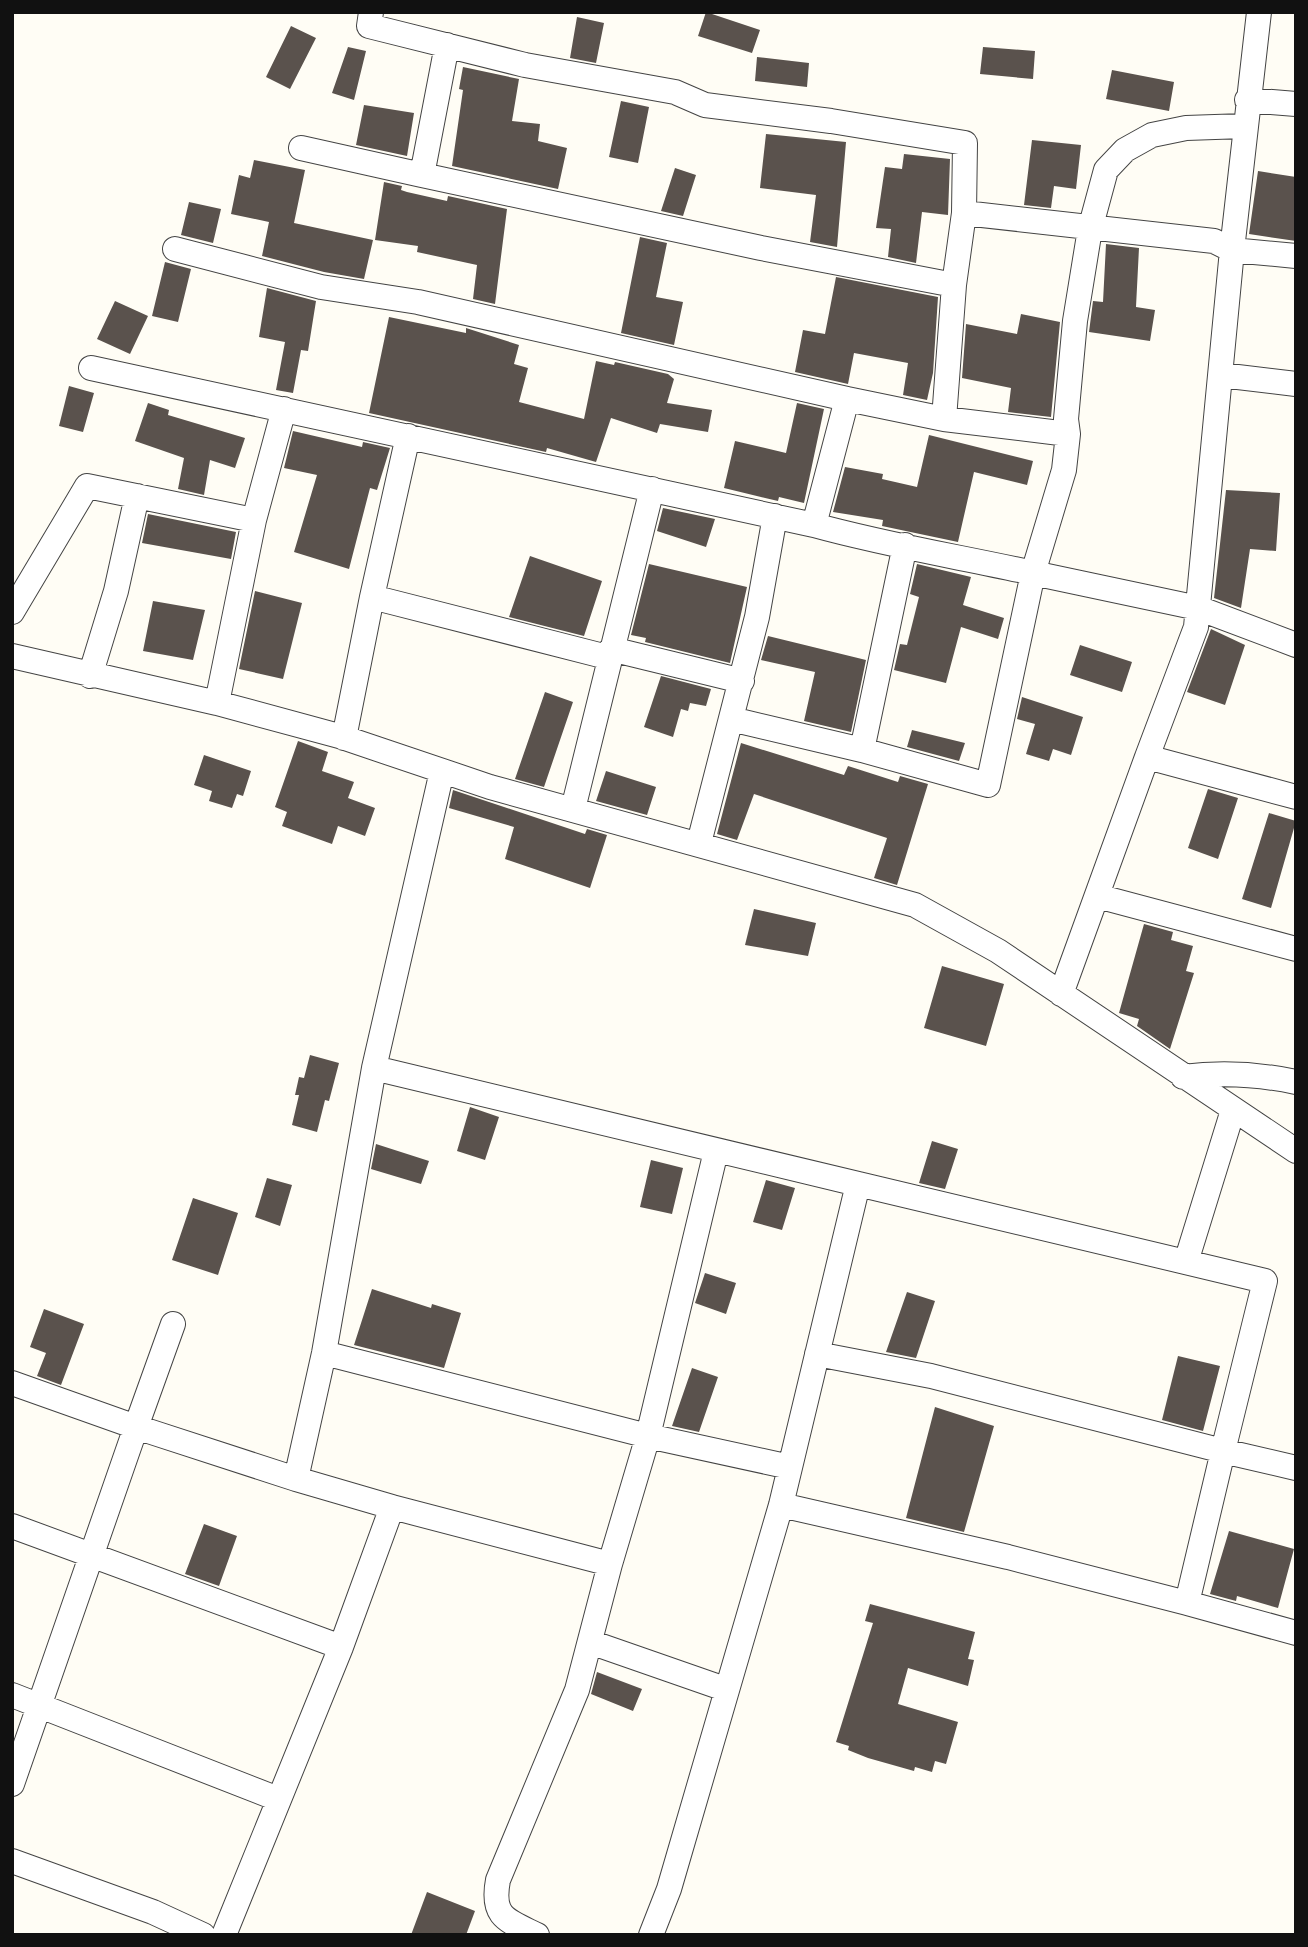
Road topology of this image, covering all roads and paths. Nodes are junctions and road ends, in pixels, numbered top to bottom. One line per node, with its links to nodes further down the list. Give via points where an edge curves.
1 (370, 12): 3 (street, via 369,26)
2 (1259, 12): 4 (street)
3 (447, 45): 8 (street); 9 (street, via 525,65 675,92 705,105 965,143)
4 (1247, 100): 5 (street); 6 (street)
5 (1296, 104)
6 (1244, 127): 10 (street, via 1175,130 1152,135 1125,150 1105,170); 12 (street)
7 (301, 148): 8 (street)
8 (422, 175): 14 (street)
9 (964, 213): 10 (street); 14 (street)
10 (1090, 229): 12 (street, via 1214,241); 21 (street, via 1075,321)
11 (175, 249): 18 (street, via 321,287 418,302)
12 (1233, 250): 13 (street); 16 (street)
13 (1296, 256)
14 (954, 285): 20 (street)
15 (91, 368): 19 (street)
16 (1221, 375): 17 (street); 31 (street)
17 (1296, 384)
18 (848, 399): 20 (street); 27 (street)
19 (284, 409): 22 (street); 26 (street)
20 (944, 419): 21 (street)
21 (1068, 434): 29 (street, via 1064,470)
22 (408, 436): 23 (street); 30 (street)
23 (652, 489): 25 (street); 34 (street)
24 (136, 496): 26 (street); 32 (street, via 87,486); 36 (street, via 116,591)
25 (775, 516): 27 (street); 37 (street)
26 (254, 520): 38 (street)
27 (814, 525): 28 (street)
28 (905, 545): 29 (street); 41 (street)
29 (1033, 573): 31 (street); 41 (street, via 988,785)
30 (372, 597): 34 (street); 40 (street)
31 (1198, 608): 33 (street); 42 (street, via 1196,627)
32 (12, 612)
33 (1296, 645)
34 (611, 654): 37 (street); 45 (street)
35 (12, 656): 36 (street)
36 (90, 676): 38 (street)
37 (741, 681): 39 (street)
38 (217, 703): 40 (street)
39 (731, 719): 41 (street); 46 (street)
40 (344, 738): 43 (street)
41 (862, 750)
42 (1147, 757): 44 (street); 47 (street)
43 (442, 771): 45 (street); 50 (street)
44 (1296, 797)
45 (573, 809): 46 (street)
46 (699, 843): 49 (street, via 915,905 998,951)
47 (1097, 896): 48 (street); 49 (street)
48 (1296, 949)
49 (1061, 994): 51 (street)
50 (374, 1068): 54 (street); 59 (street)
51 (1183, 1077): 52 (street, via 1265,1076); 53 (street)
52 (1296, 1082)
53 (1233, 1110): 55 (street); 57 (street)
54 (716, 1151): 56 (street); 63 (street)
55 (1296, 1151)
56 (858, 1184): 57 (street); 60 (street)
57 (1186, 1262): 64 (street, via 1265,1281)
58 (173, 1324): 62 (street)
59 (324, 1353): 63 (street); 67 (street)
60 (817, 1354): 64 (street, via 931,1376); 65 (street)
61 (12, 1383): 62 (street)
62 (136, 1427): 67 (street); 71 (street)
63 (648, 1436): 65 (street); 72 (street)
64 (1223, 1451): 66 (street); 73 (street)
65 (790, 1467): 68 (street)
66 (1296, 1468)
67 (296, 1479): 69 (street)
68 (781, 1505): 73 (street); 77 (street)
69 (392, 1507): 72 (street); 76 (street)
70 (12, 1527): 71 (street)
71 (92, 1555): 76 (street); 79 (street)
72 (610, 1563): 75 (street)
73 (1187, 1604): 74 (street)
74 (1296, 1633)
75 (590, 1642): 77 (street); 85 (street, via 577,1690 498,1880 497,1909 507,1920)
76 (341, 1647): 81 (street)
77 (725, 1689): 86 (street, via 669,1889)
78 (12, 1695): 79 (street)
79 (40, 1704): 80 (street); 81 (street)
80 (12, 1784)
81 (278, 1799): 84 (street)
82 (12, 1861): 83 (street)
83 (203, 1935)
84 (224, 1935)
85 (537, 1935)
86 (651, 1935)

